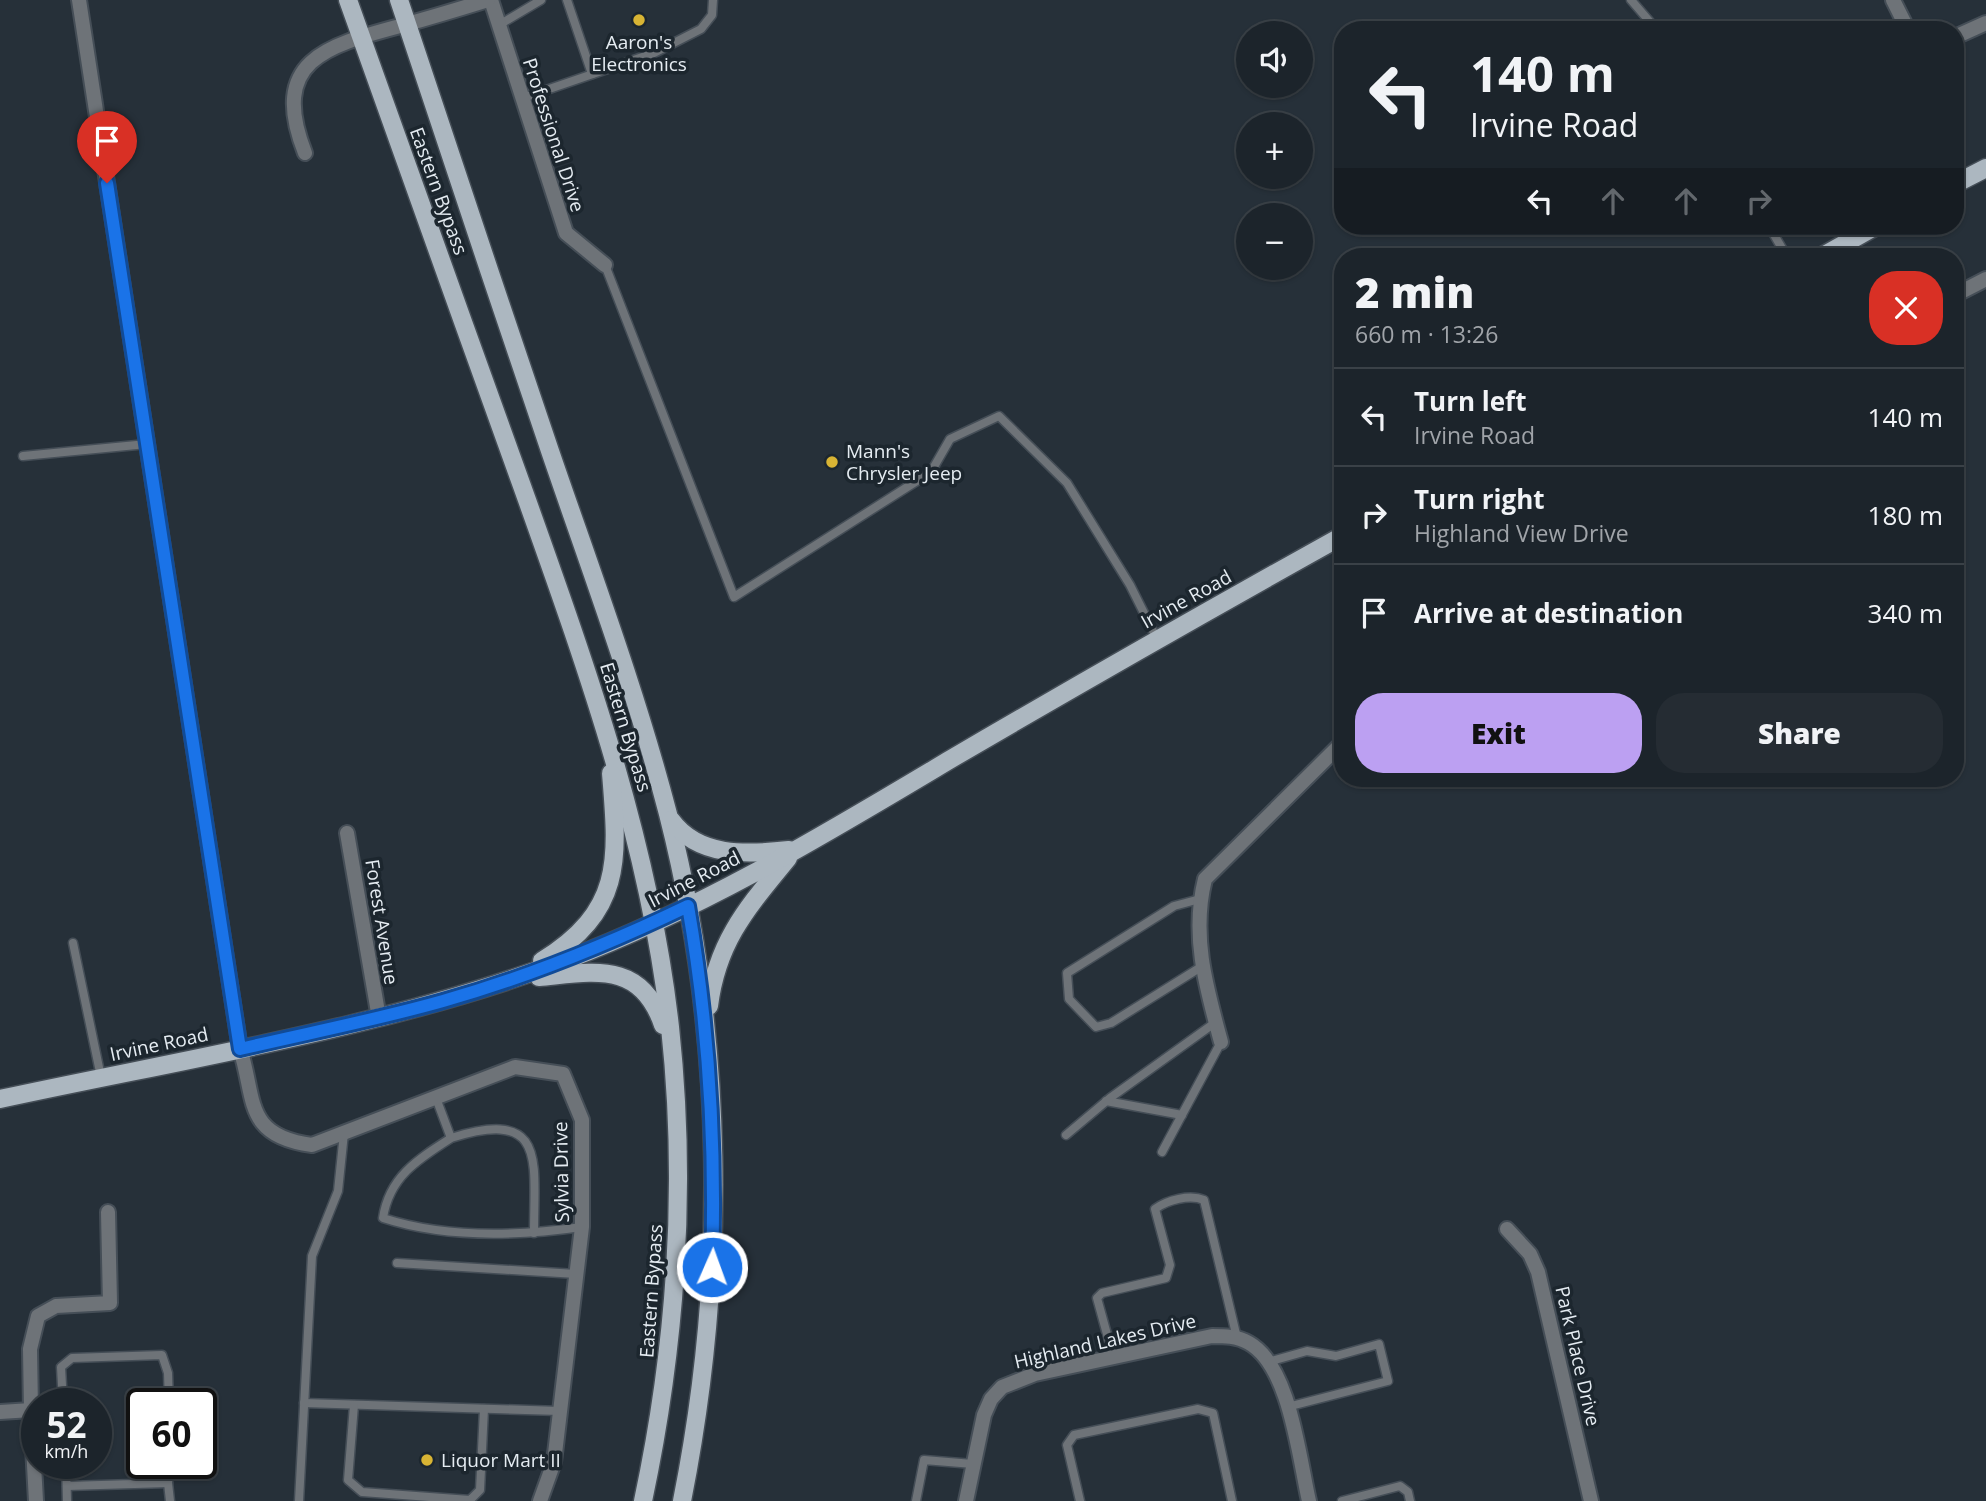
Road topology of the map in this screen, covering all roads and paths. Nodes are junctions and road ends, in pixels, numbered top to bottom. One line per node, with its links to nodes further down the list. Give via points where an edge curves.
1 (79, 0): 27 (street, Sylvia Drive)
2 (348, 0): 16 (main road, Eastern Bypass)
3 (399, 0): 13 (main road, Eastern Bypass)
4 (490, 0): 13 (street); 14 (street, Professional Drive)
5 (541, 0): 14 (lane)
6 (567, 0): 17 (lane)
7 (713, 0): 17 (lane, via 712,15 701,29 654,53)
8 (1631, 0): 10 (lane)
9 (1893, 0): 11 (street)
10 (1649, 21)
11 (1904, 21)
12 (1986, 23): 15 (street)
13 (407, 24): 16 (street); 33 (main road, Eastern Bypass, via 633,696)
14 (499, 25): 18 (street, Professional Drive)
15 (1964, 33)
16 (361, 37): 19 (street, via 328,48 301,74 294,113); 31 (main road, Eastern Bypass)
17 (592, 74): 18 (lane)
18 (523, 98): 24 (street, Professional Drive, via 566,233)
19 (305, 153)
20 (1986, 168): 21 (main road)
21 (1964, 179)
22 (1860, 235): 23 (main road)
23 (1837, 248)
24 (605, 265): 30 (lane, via 734,597 931,472 950,439 999,416 1067,483 1130,585)
25 (1986, 279): 26 (street)
26 (1964, 290)
27 (147, 444): 28 (lane); 46 (street, Sylvia Drive)
28 (23, 456)
29 (1334, 540): 30 (main road, Irvine Road)
30 (1157, 639): 35 (main road, Irvine Road)
31 (607, 731): 38 (main road, Eastern Bypass, via 634,824); 41 (main road, via 615,841 609,886 590,923 576,938)
32 (1334, 751): 36 (street, via 1205,879)
33 (668, 817): 35 (main road, via 696,844 714,850); 37 (main road, Eastern Bypass)
34 (347, 833): 42 (street, Forest Avenue)
35 (796, 849): 37 (main road, Irvine Road); 44 (main road, via 739,918 725,943 715,969)
36 (1200, 900): 40 (street); 40 (lane, via 1174,906 1067,973 1069,999 1096,1027 1111,1023)
37 (688, 906): 38 (main road, Irvine Road); 44 (main road, Eastern Bypass)
38 (654, 923): 41 (main road, Irvine Road); 47 (main road, Eastern Bypass)
39 (73, 943): 48 (lane)
40 (1201, 967): 43 (street)
41 (514, 978): 42 (main road, Irvine Road); 47 (main road, via 621,975 648,995)
42 (379, 1018): 46 (main road, Irvine Road)
43 (1216, 1022): 45 (street); 51 (lane)
44 (706, 1034): 89 (main road, Eastern Bypass, via 714,1178 711,1293)
45 (1221, 1042): 52 (lane)
46 (240, 1049): 48 (main road, Irvine Road); 53 (street, Sylvia Drive, via 253,1108 266,1127 290,1142 312,1144)
47 (672, 1051): 88 (main road, Eastern Bypass, via 677,1243 663,1393)
48 (102, 1077): 50 (main road, Irvine Road)
49 (436, 1098): 53 (street, Sylvia Drive); 55 (lane); 58 (street, Sylvia Drive, via 515,1067 563,1074 582,1120)
50 (0, 1099)
51 (1106, 1101): 52 (lane); 54 (lane)
52 (1182, 1115): 56 (lane)
53 (344, 1133): 69 (lane, via 338,1191 312,1256)
54 (1066, 1135)
55 (451, 1138): 60 (lane, via 493,1127 511,1130 525,1142 534,1158); 60 (lane, via 394,1182 383,1218 417,1228)
56 (1163, 1152)
57 (108, 1212): 66 (street, via 110,1303 57,1306 38,1316 30,1349)
58 (582, 1227): 60 (lane); 62 (street, Sylvia Drive)
59 (1507, 1229): 96 (street, Park Place Drive, via 1530,1254 1538,1272)
60 (534, 1233)
61 (397, 1263): 62 (lane)
62 (576, 1274): 74 (street, Sylvia Drive)
63 (1237, 1338): 64 (street, Highland Lakes Drive, via 1202,1337); 64 (lane, via 1204,1200 1195,1196 1155,1209 1170,1265 1166,1278 1097,1298); 65 (street, via 1248,1342)
64 (1114, 1356): 76 (street, Highland Lakes Drive, via 1035,1374 1002,1387 984,1415)
65 (1268, 1362): 71 (street); 71 (lane, via 1307,1351 1336,1356 1379,1345 1388,1381)
66 (31, 1388)
67 (62, 1388): 68 (lane, via 61,1367 72,1358 162,1355)
68 (169, 1388)
69 (304, 1403): 70 (lane); 86 (lane)
70 (354, 1405): 72 (lane); 72 (lane, via 348,1480 362,1492 470,1500 481,1490)
71 (1287, 1407): 94 (street)
72 (484, 1409): 74 (lane)
73 (21, 1411): 75 (street)
74 (560, 1411): 87 (street, Sylvia Drive, via 554,1462)
75 (0, 1412)
76 (973, 1464): 90 (lane, via 924,1461); 91 (street, Highland Lakes Drive)
77 (35, 1479): 83 (street)
78 (66, 1479): 81 (lane)
79 (168, 1479): 80 (lane)
80 (168, 1483): 81 (lane); 85 (lane)
81 (66, 1486): 84 (lane)
82 (1348, 1500): 95 (lane, via 1401,1486)
83 (36, 1501)
84 (67, 1501)
85 (170, 1501)
86 (299, 1501)
87 (540, 1501)
88 (643, 1501)
89 (682, 1501)
90 (916, 1501)
91 (966, 1501)
92 (1080, 1501): 93 (lane, via 1067,1445 1074,1435 1198,1409 1213,1413)
93 (1232, 1501)
94 (1309, 1501)
95 (1410, 1501)
96 (1591, 1501)

